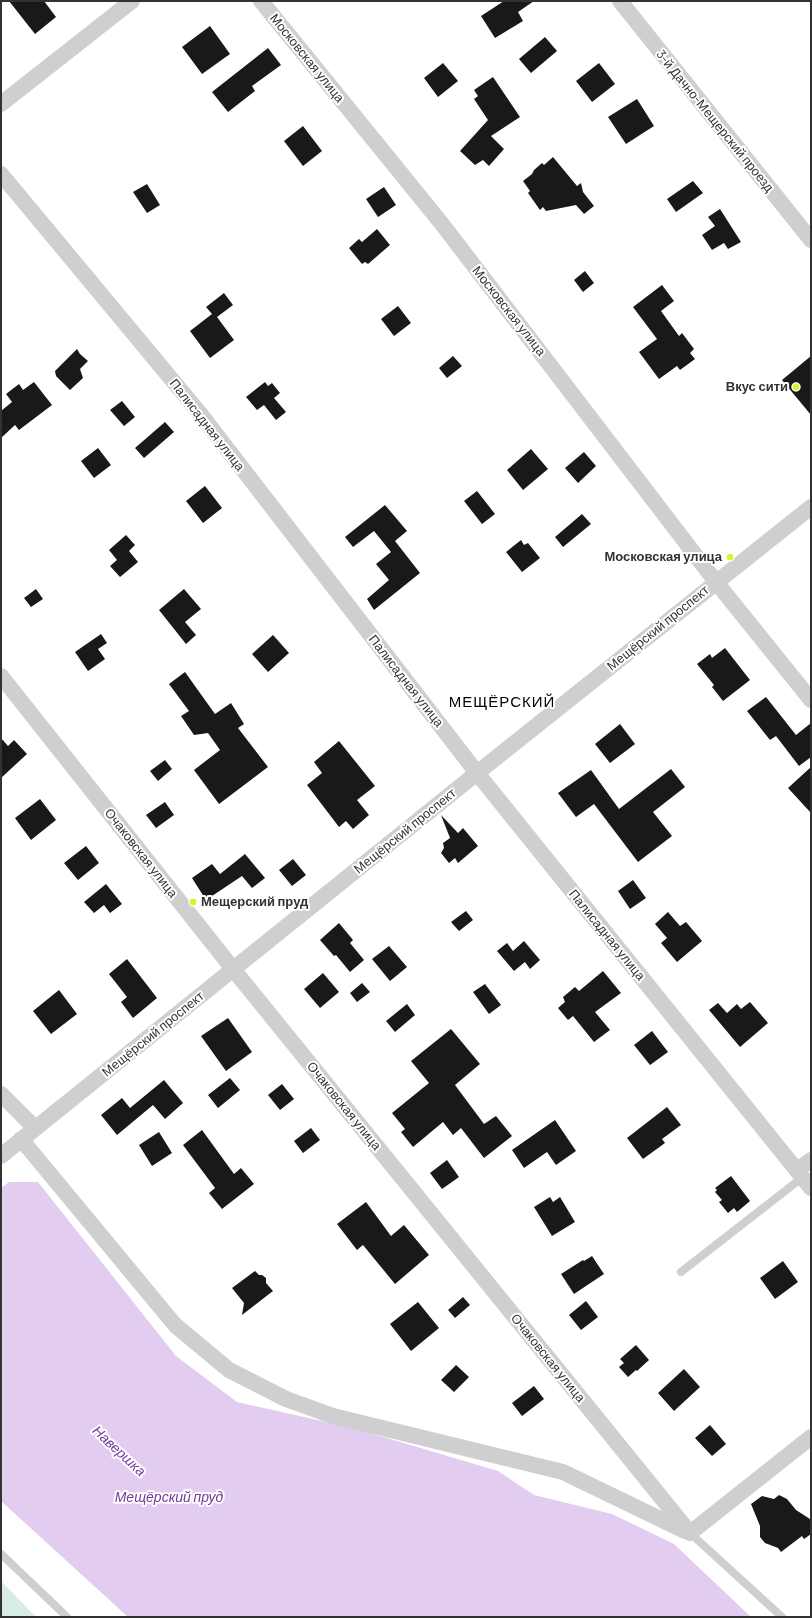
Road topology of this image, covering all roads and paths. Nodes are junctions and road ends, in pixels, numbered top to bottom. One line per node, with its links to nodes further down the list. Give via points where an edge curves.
1 (132, 1): 4 (street)
2 (261, 1): 8 (street, Московская улица, via 442,224)
3 (620, 1): 6 (street, 3-й Дачно-Мещерский проезд)
4 (1, 104)
5 (1, 174): 11 (street, Палисадная улица, via 198,412)
6 (811, 240)
7 (811, 507): 8 (street, Мещёрский проспект)
8 (716, 582): 10 (street, Московская улица); 11 (street, Мещёрский проспект)
9 (1, 676): 12 (street, Очаковская улица)
10 (811, 700)
11 (476, 774): 12 (street, Мещёрский проспект); 18 (street, Палисадная улица)
12 (234, 969): 14 (street, Мещёрский проспект); 21 (street, Очаковская улица)
13 (1, 1094): 14 (street)
14 (35, 1128): 15 (street, Мещёрский проспект)
15 (21, 1139): 16 (street, Мещёрский проспект); 21 (street, via 175,1325 229,1370 286,1399 334,1416 562,1472)
16 (1, 1156)
17 (811, 1160): 18 (street)
18 (804, 1178): 19 (lane)
19 (681, 1272)
20 (811, 1437): 21 (street)
21 (690, 1533): 24 (lane)
22 (1, 1554): 23 (lane)
23 (67, 1617)
24 (782, 1617)

